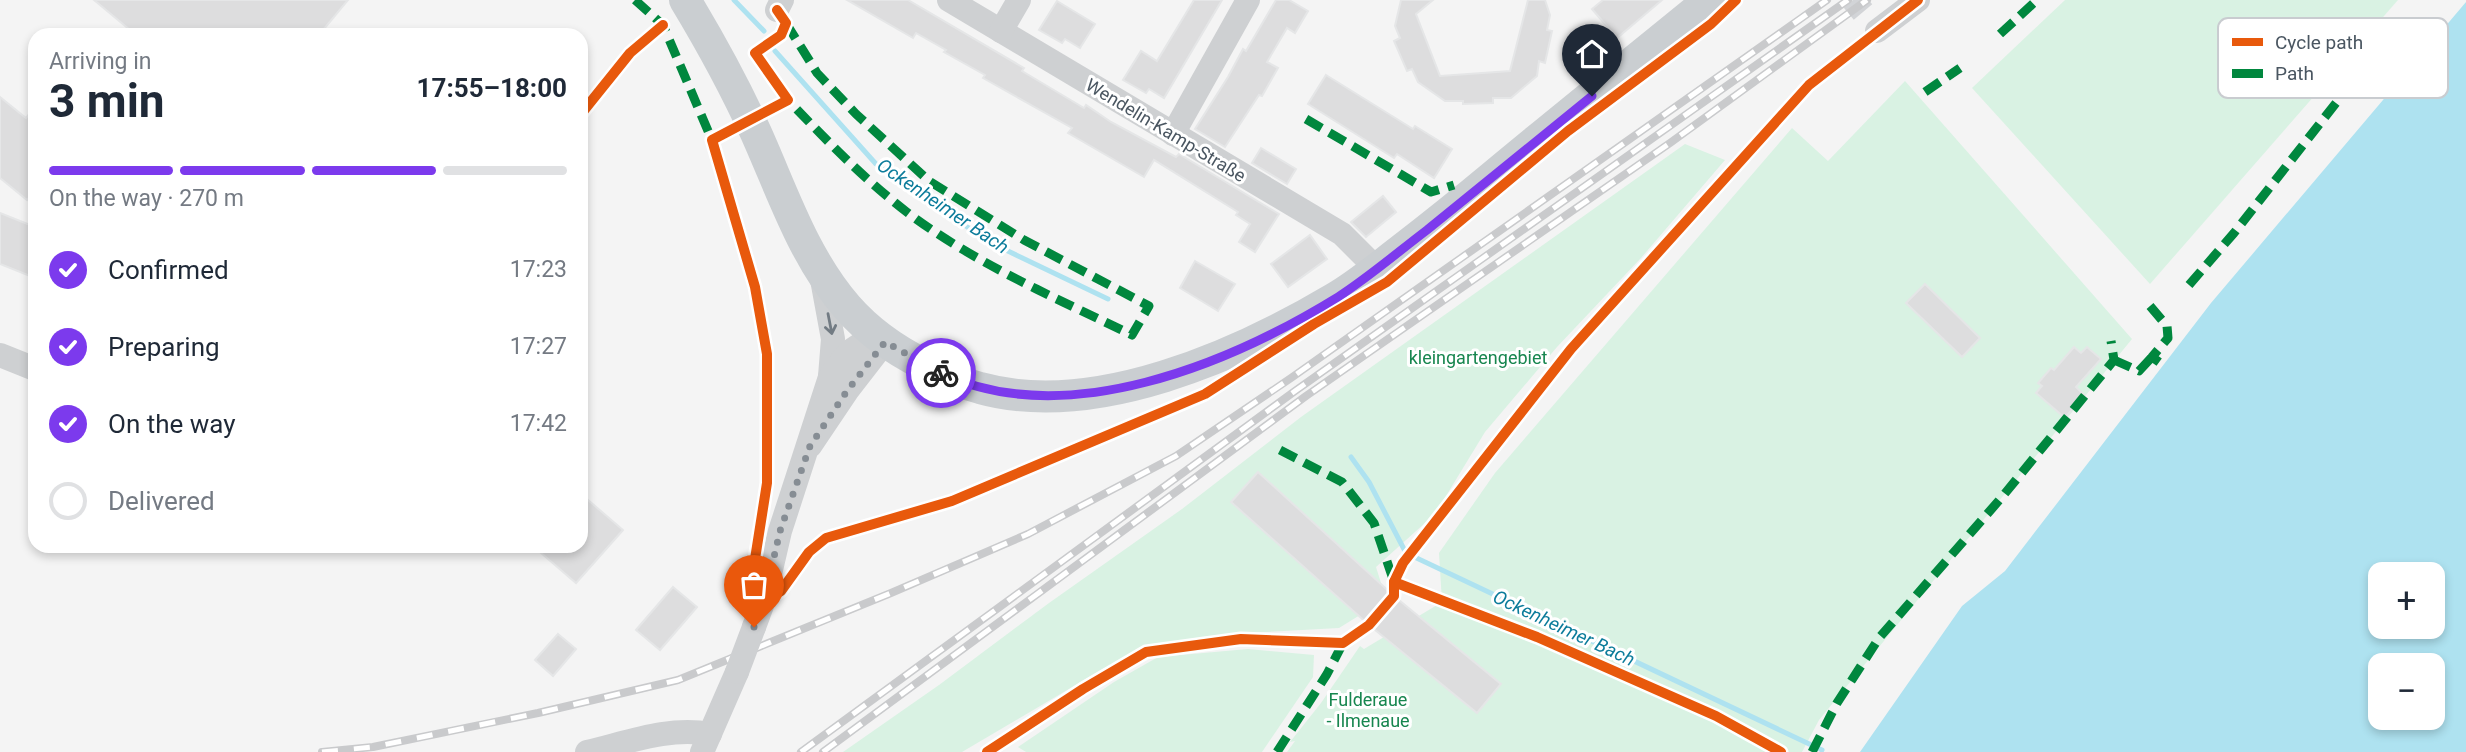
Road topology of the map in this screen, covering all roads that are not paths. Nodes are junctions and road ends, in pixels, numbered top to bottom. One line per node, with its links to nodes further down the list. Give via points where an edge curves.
1 (685, 0): 11 (main road, via 740,99 792,219)
2 (949, 0): 7 (street, Wendelin-Kamp-Straße)
3 (1019, 0): 7 (street)
4 (1248, 0): 9 (street)
5 (1709, 0): 10 (main road)
6 (1918, 0): 8 (street)
7 (1001, 31): 9 (street, Wendelin-Kamp-Straße)
8 (1877, 31)
9 (1172, 134): 10 (street, Wendelin-Kamp-Straße, via 1342,234)
10 (1377, 269): 12 (main road, via 1339,296 1241,348 1166,375 1066,396 1021,396 980,388 934,370)
11 (821, 271): 12 (main road, via 847,307); 15 (street, one-way to 15, via 833,339)
12 (885, 342): 15 (street, via 860,344 844,356); 16 (street)
13 (0, 355): 14 (street)
14 (28, 366)
15 (830, 377): 16 (street)
16 (810, 446): 17 (street, bridge, via 780,531 764,600)
17 (706, 743): 18 (street, via 687,731)
18 (587, 752)

